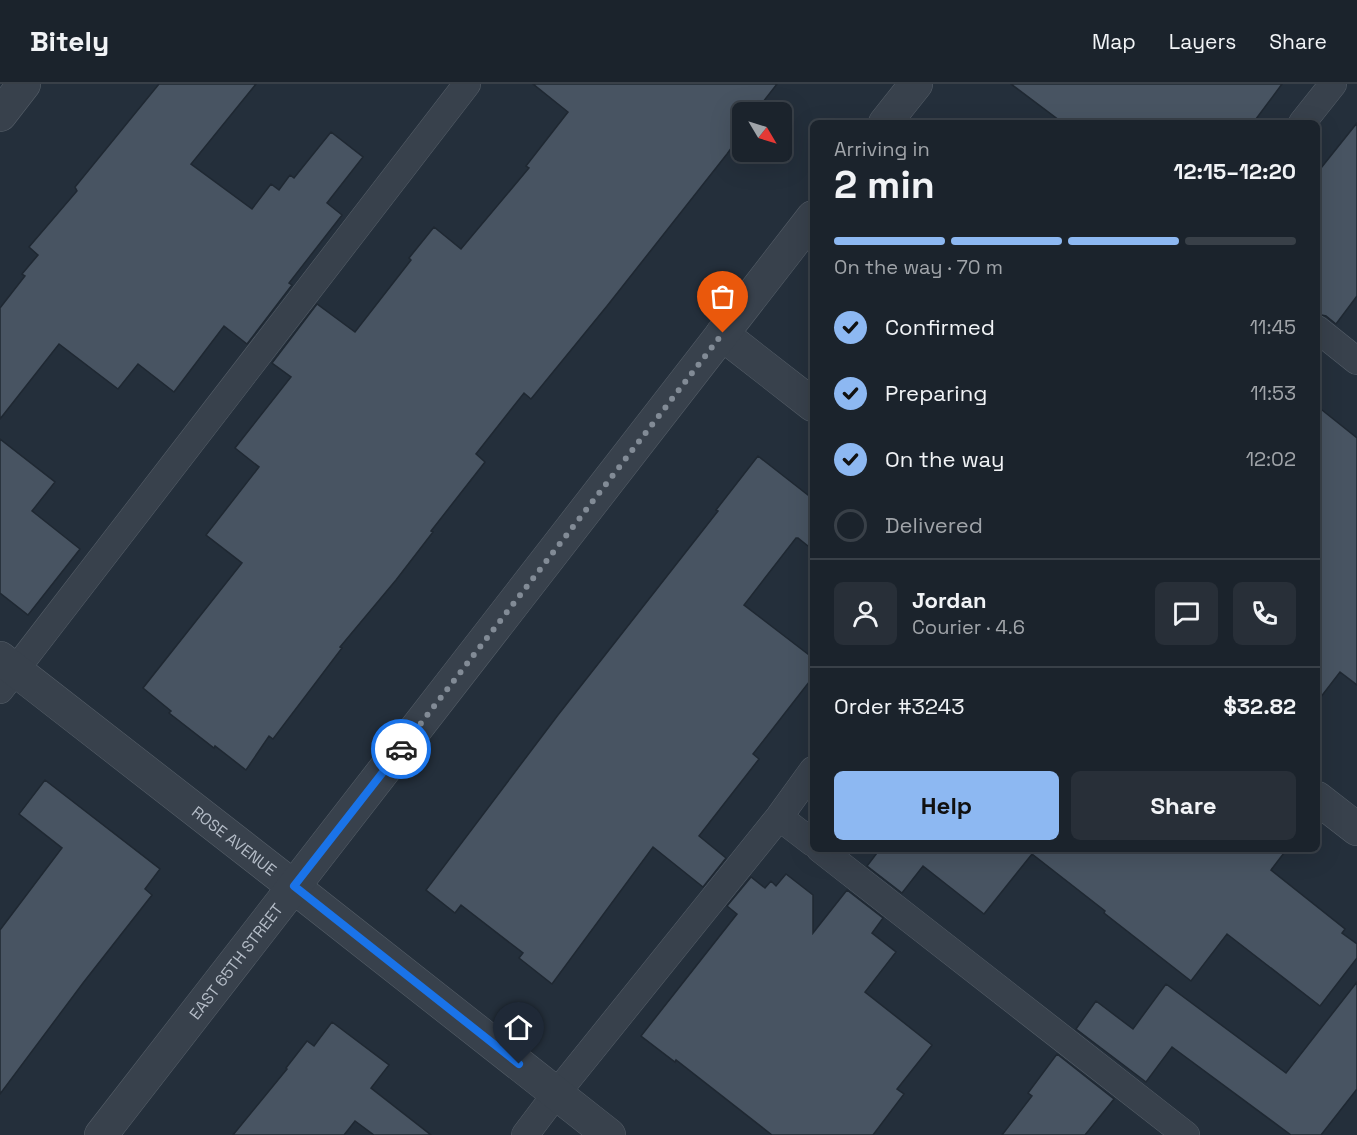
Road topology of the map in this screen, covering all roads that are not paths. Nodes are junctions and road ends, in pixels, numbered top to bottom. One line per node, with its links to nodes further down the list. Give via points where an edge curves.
1 (24, 84): 5 (street)
2 (467, 84): 13 (lane)
3 (916, 84): 6 (street)
4 (1333, 84): 7 (lane)
5 (0, 115)
6 (887, 120)
7 (1304, 120)
8 (810, 221): 10 (street, EAST 65TH STREET)
9 (1320, 331): 11 (lane)
10 (723, 333): 12 (street); 20 (street, EAST 65TH STREET)
11 (1357, 361)
12 (810, 403)
13 (5, 673): 20 (street, ROSE AVENUE)
14 (810, 775): 16 (lane)
15 (1320, 800): 17 (street)
16 (779, 817): 18 (lane); 21 (lane)
17 (1357, 829)
18 (810, 841)
19 (824, 852): 25 (lane)
20 (294, 886): 21 (street, ROSE AVENUE); 22 (street, EAST 65TH STREET)
21 (556, 1094): 23 (lane); 24 (street, ROSE AVENUE)
22 (101, 1135)
23 (525, 1135)
24 (609, 1135)
25 (1186, 1135)

